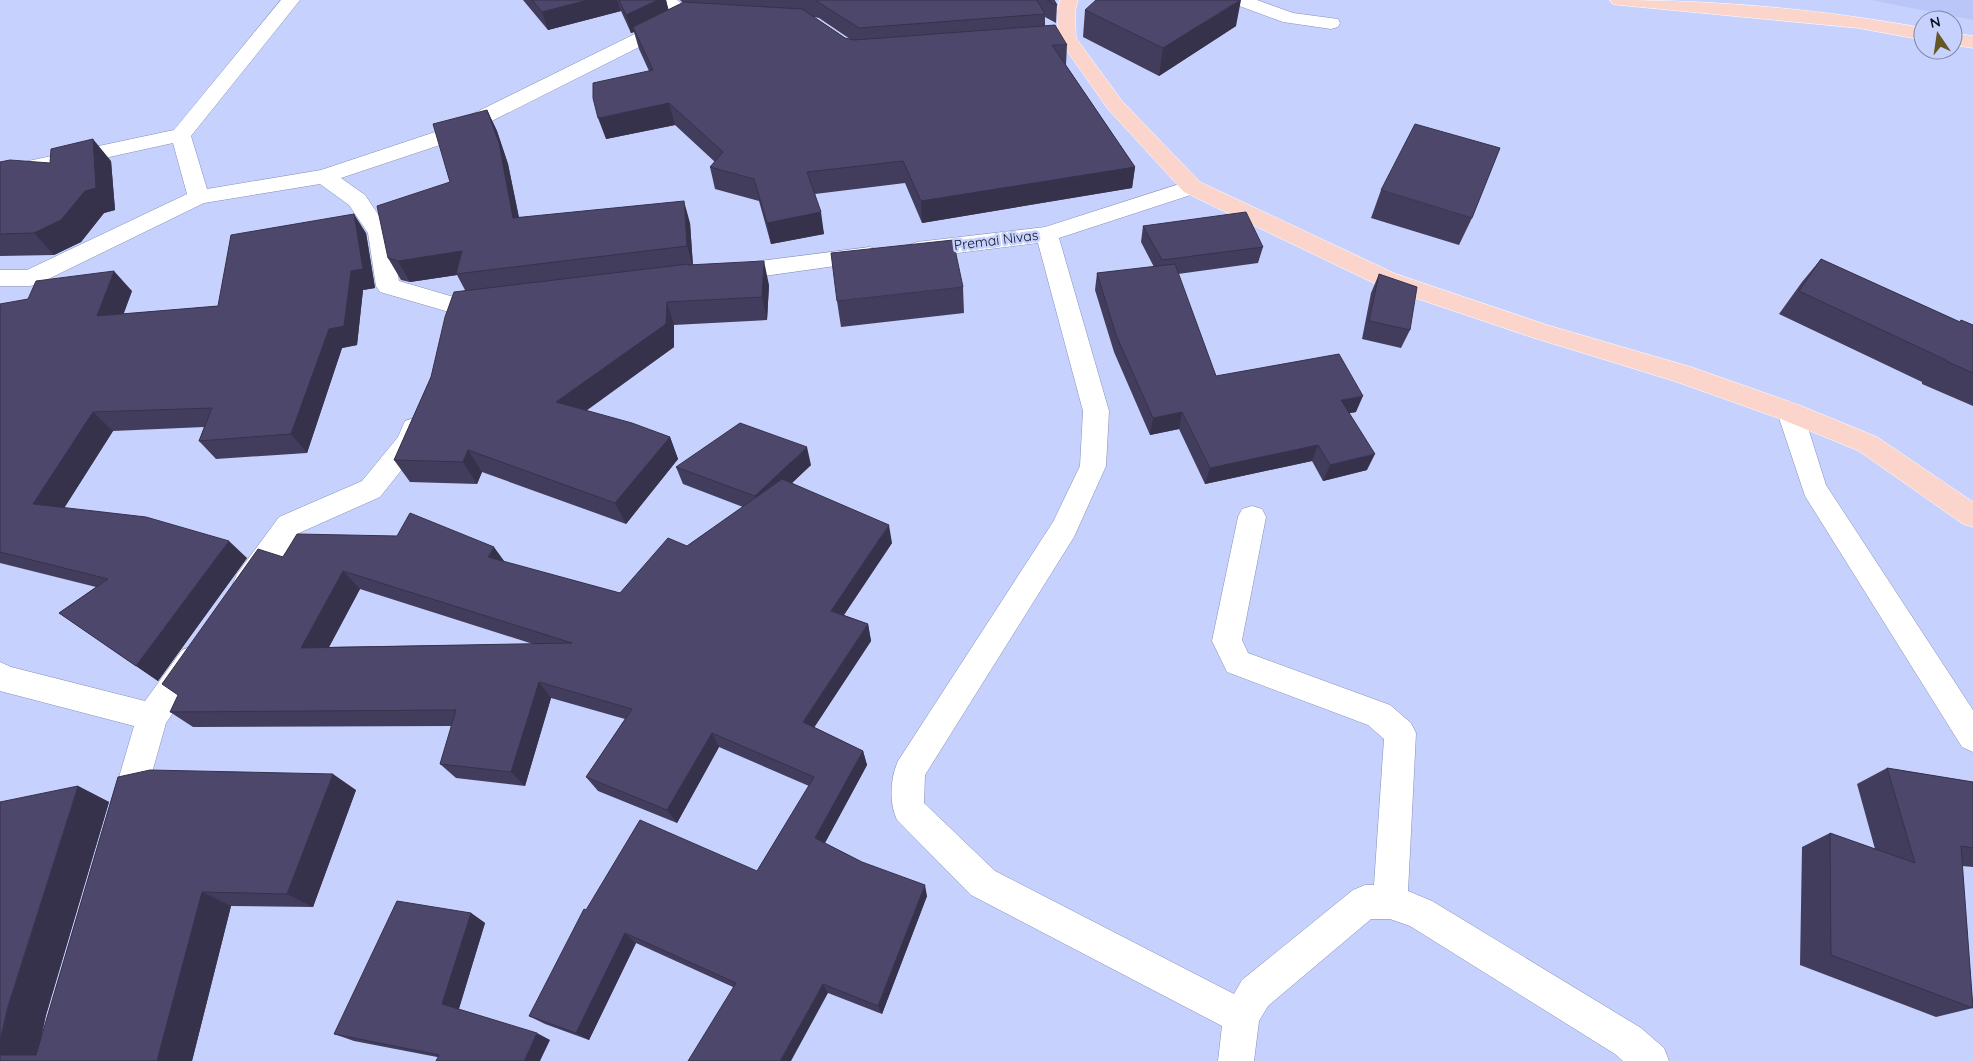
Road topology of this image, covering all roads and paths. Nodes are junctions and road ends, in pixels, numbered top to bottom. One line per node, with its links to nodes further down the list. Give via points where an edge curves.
1 (291, 0): 10 (street)
2 (665, 0): 6 (street)
3 (1069, 0): 13 (main road, via 1057,39)
4 (1240, 0): 8 (street, via 1290,18)
5 (1619, 0): 9 (main road, via 1858,22)
6 (686, 16): 7 (street); 12 (street, via 445,136)
7 (724, 18)
8 (1331, 23)
9 (1913, 32)
10 (181, 135): 11 (street); 14 (street)
11 (0, 174)
12 (324, 176): 14 (street); 18 (street, via 356,200 379,232 388,286)
13 (1192, 187): 15 (street, Premai Nivas); 20 (main road, via 1388,280)
14 (199, 197): 17 (street, via 30,278)
15 (1047, 234): 16 (street, Premai Nivas); 30 (street, via 1096,412 1093,466 1064,529 909,772 908,809 983,883)
16 (702, 276)
17 (0, 278)
18 (461, 311)
19 (422, 405): 23 (street, via 410,441 371,489 289,525)
20 (1790, 412): 21 (main road, via 1868,444); 27 (street, via 1814,488)
21 (1972, 514)
22 (1252, 517): 29 (street, via 1227,641 1238,663 1379,715 1400,733)
23 (232, 605)
24 (209, 637): 26 (street)
25 (0, 676): 26 (street)
26 (152, 717): 28 (street)
27 (1973, 737)
28 (117, 838)
29 (1390, 902): 30 (street, via 1365,902 1255,993); 32 (street, via 1420,913 1628,1041)
30 (1241, 1017): 31 (street)
31 (1236, 1061)
32 (1651, 1061)

